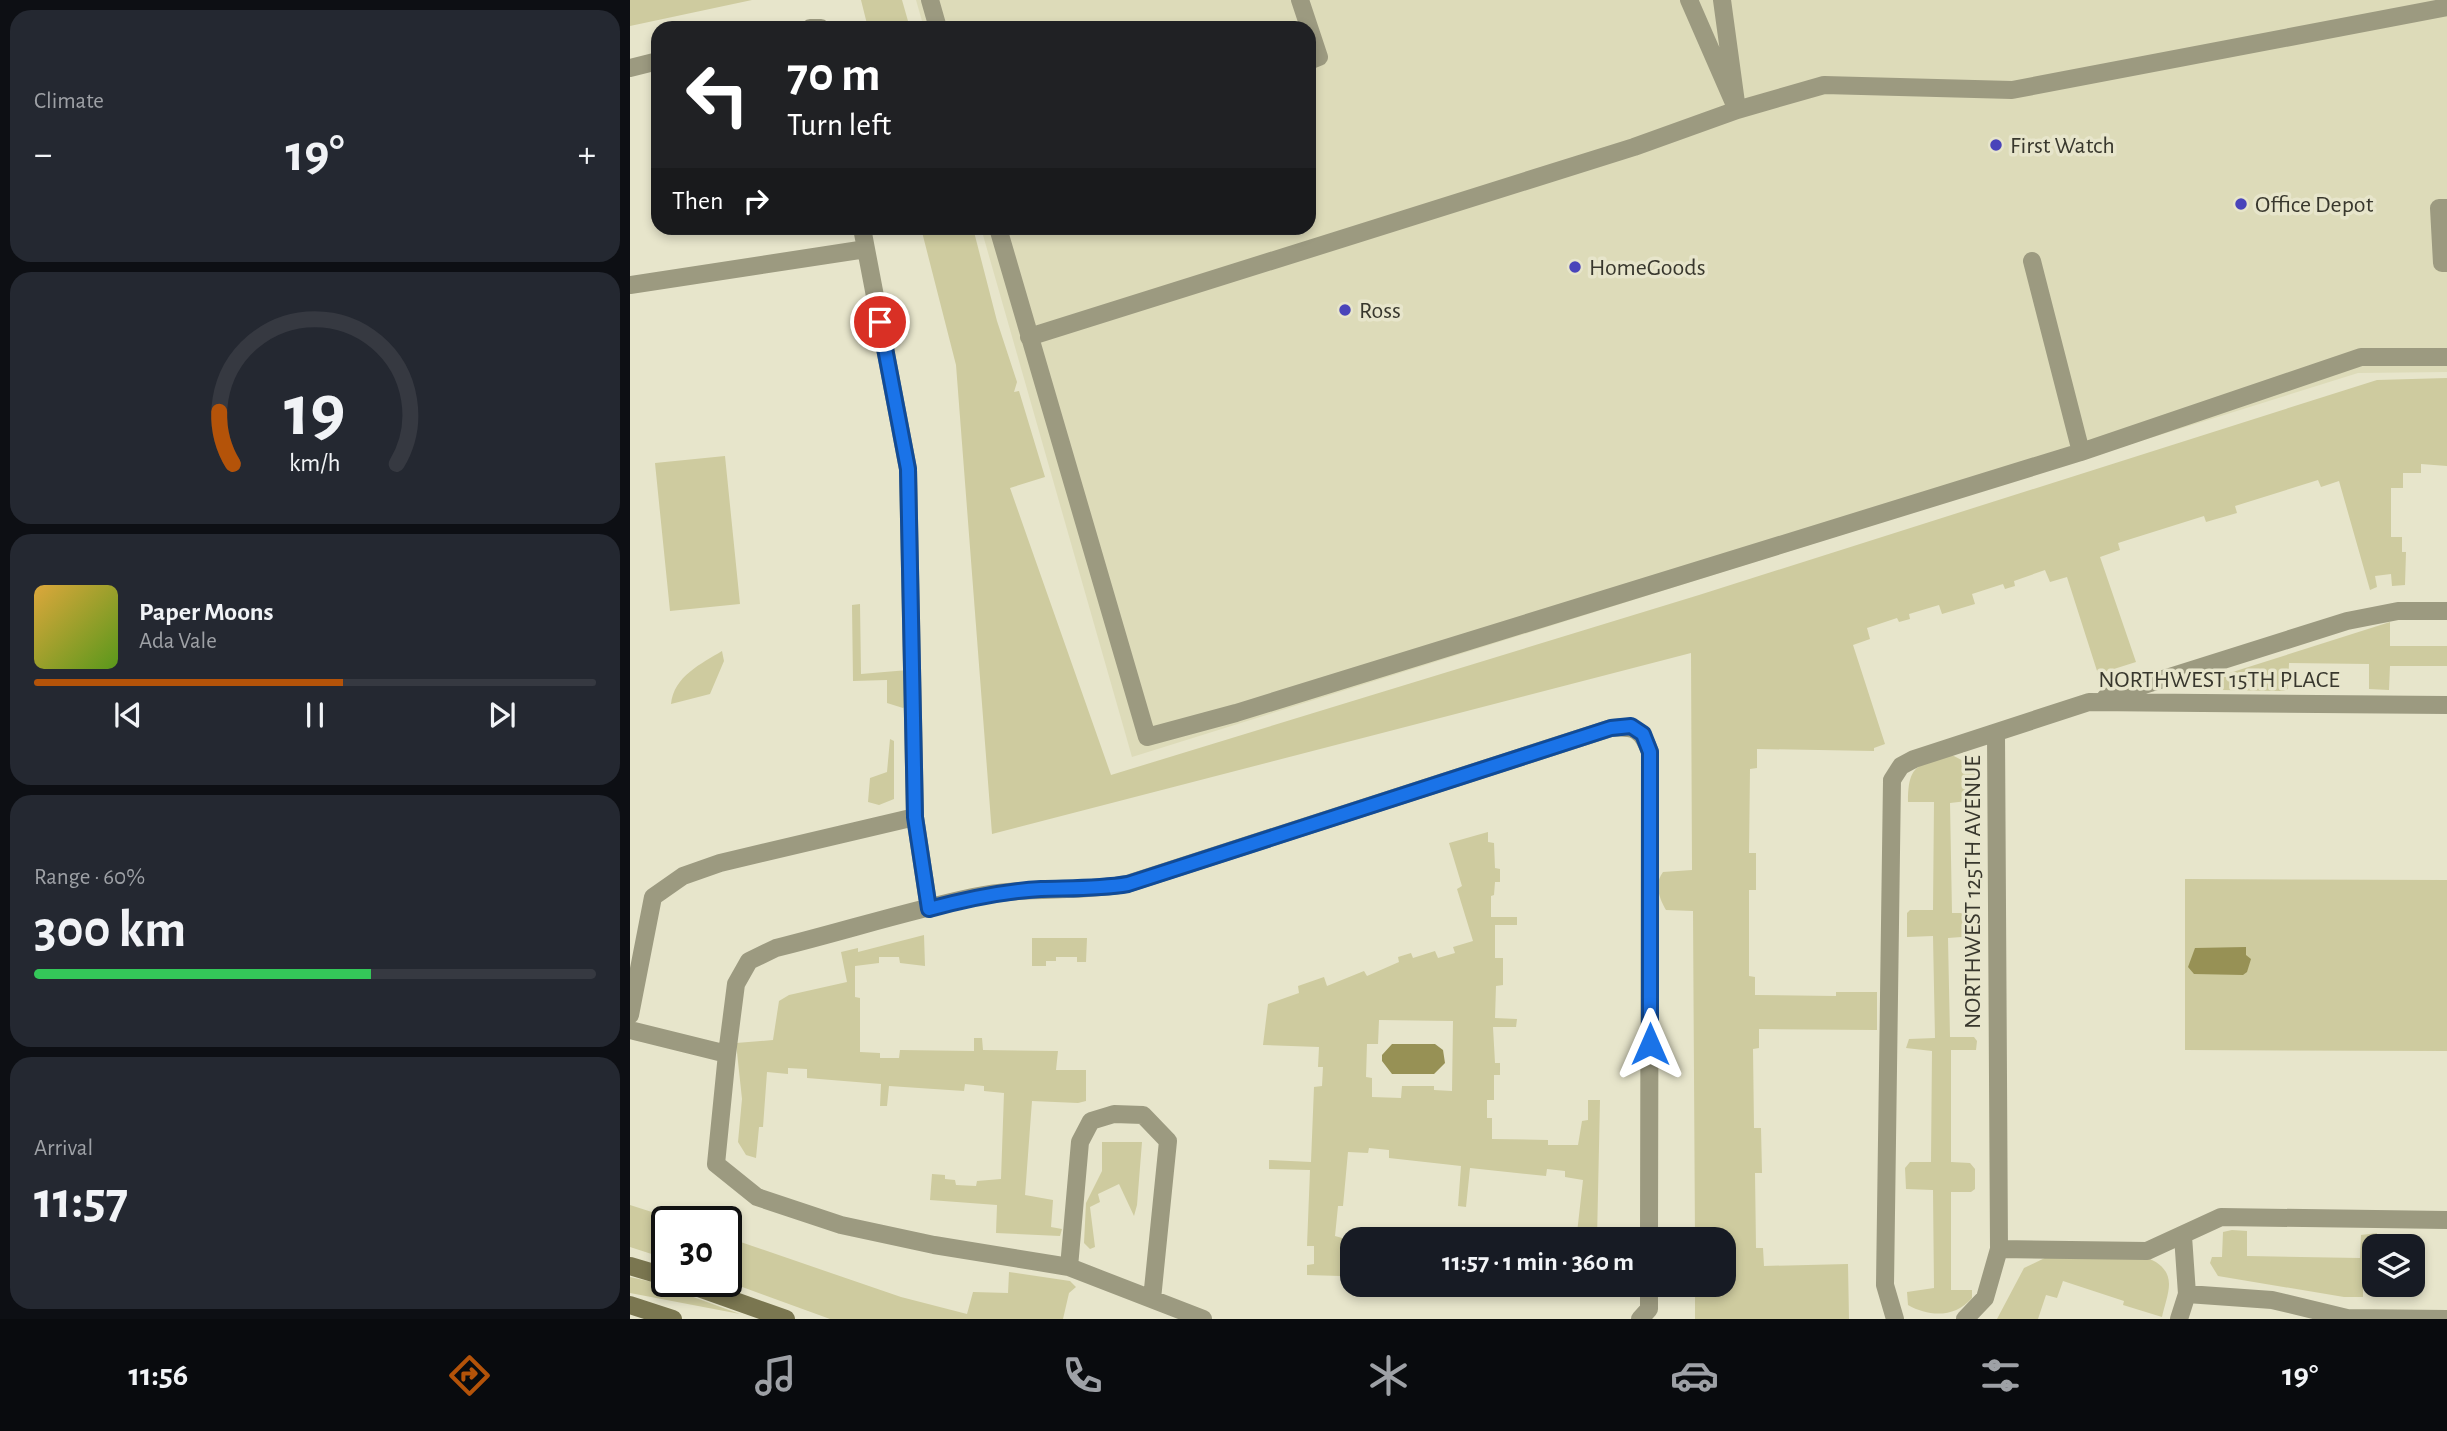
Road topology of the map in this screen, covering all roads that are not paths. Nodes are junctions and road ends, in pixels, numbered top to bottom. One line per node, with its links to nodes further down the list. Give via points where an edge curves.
1 (930, 0): 6 (street)
2 (1300, 0): 7 (street)
3 (1689, 0): 10 (street)
4 (1722, 0): 10 (street)
5 (2447, 7): 10 (street, via 2012,90 1824,85)
6 (937, 21)
7 (1307, 21)
8 (651, 63): 9 (street)
9 (630, 68)
10 (1737, 110): 18 (street, via 1634,147)
11 (2447, 208): 16 (street, via 2439,208 2442,263)
12 (863, 235): 14 (street)
13 (1000, 235): 18 (street)
14 (866, 248): 17 (street); 25 (street, via 908,469)
15 (2032, 261): 20 (street)
16 (2447, 263)
17 (630, 285)
18 (1029, 337): 20 (street, via 1147,737)
19 (2447, 357): 20 (street, via 2361,357)
20 (2081, 452)
21 (2447, 611): 22 (street, via 2398,611 2347,621)
22 (2089, 702): 23 (street, NORTHWEST 15TH PLACE); 24 (street, NORTHWEST 15TH PLACE)
23 (2447, 705)
24 (1996, 734): 33 (street, NORTHWEST 125TH AVENUE); 46 (street, NORTHWEST 125TH AVENUE, via 1914,759 1901,766 1892,780 1885,1285)
25 (915, 817): 26 (street); 27 (street, via 683,876 653,897)
26 (929, 909): 29 (street, via 776,948 749,961 736,984); 31 (street, via 974,896 1042,889 1097,890 1128,884 1611,728 1631,726 1643,734 1650,752)
27 (630, 1015)
28 (630, 1030): 29 (street)
29 (727, 1054): 35 (street, via 716,1164 757,1197 841,1225)
30 (2447, 1220): 32 (street, via 2221,1217)
31 (1649, 1227)
32 (2183, 1237): 33 (street, via 2147,1251); 37 (street)
33 (1999, 1249): 47 (street, NORTHWEST 125TH AVENUE, via 1985,1298)
34 (630, 1266): 36 (street)
35 (1069, 1267): 40 (street); 40 (street, via 1080,1142 1091,1121 1114,1114 1143,1115 1168,1142)
36 (651, 1272)
37 (2187, 1294): 48 (street); 49 (street, via 2272,1300 2347,1318)
38 (724, 1297): 43 (street)
39 (1649, 1297): 45 (street, via 1649,1308)
40 (1152, 1299): 44 (street)
41 (630, 1305): 42 (street)
42 (673, 1319)
43 (786, 1319)
44 (1203, 1319)
45 (1640, 1319)
46 (1895, 1319)
47 (1965, 1319)
48 (2179, 1319)
49 (2447, 1319)

